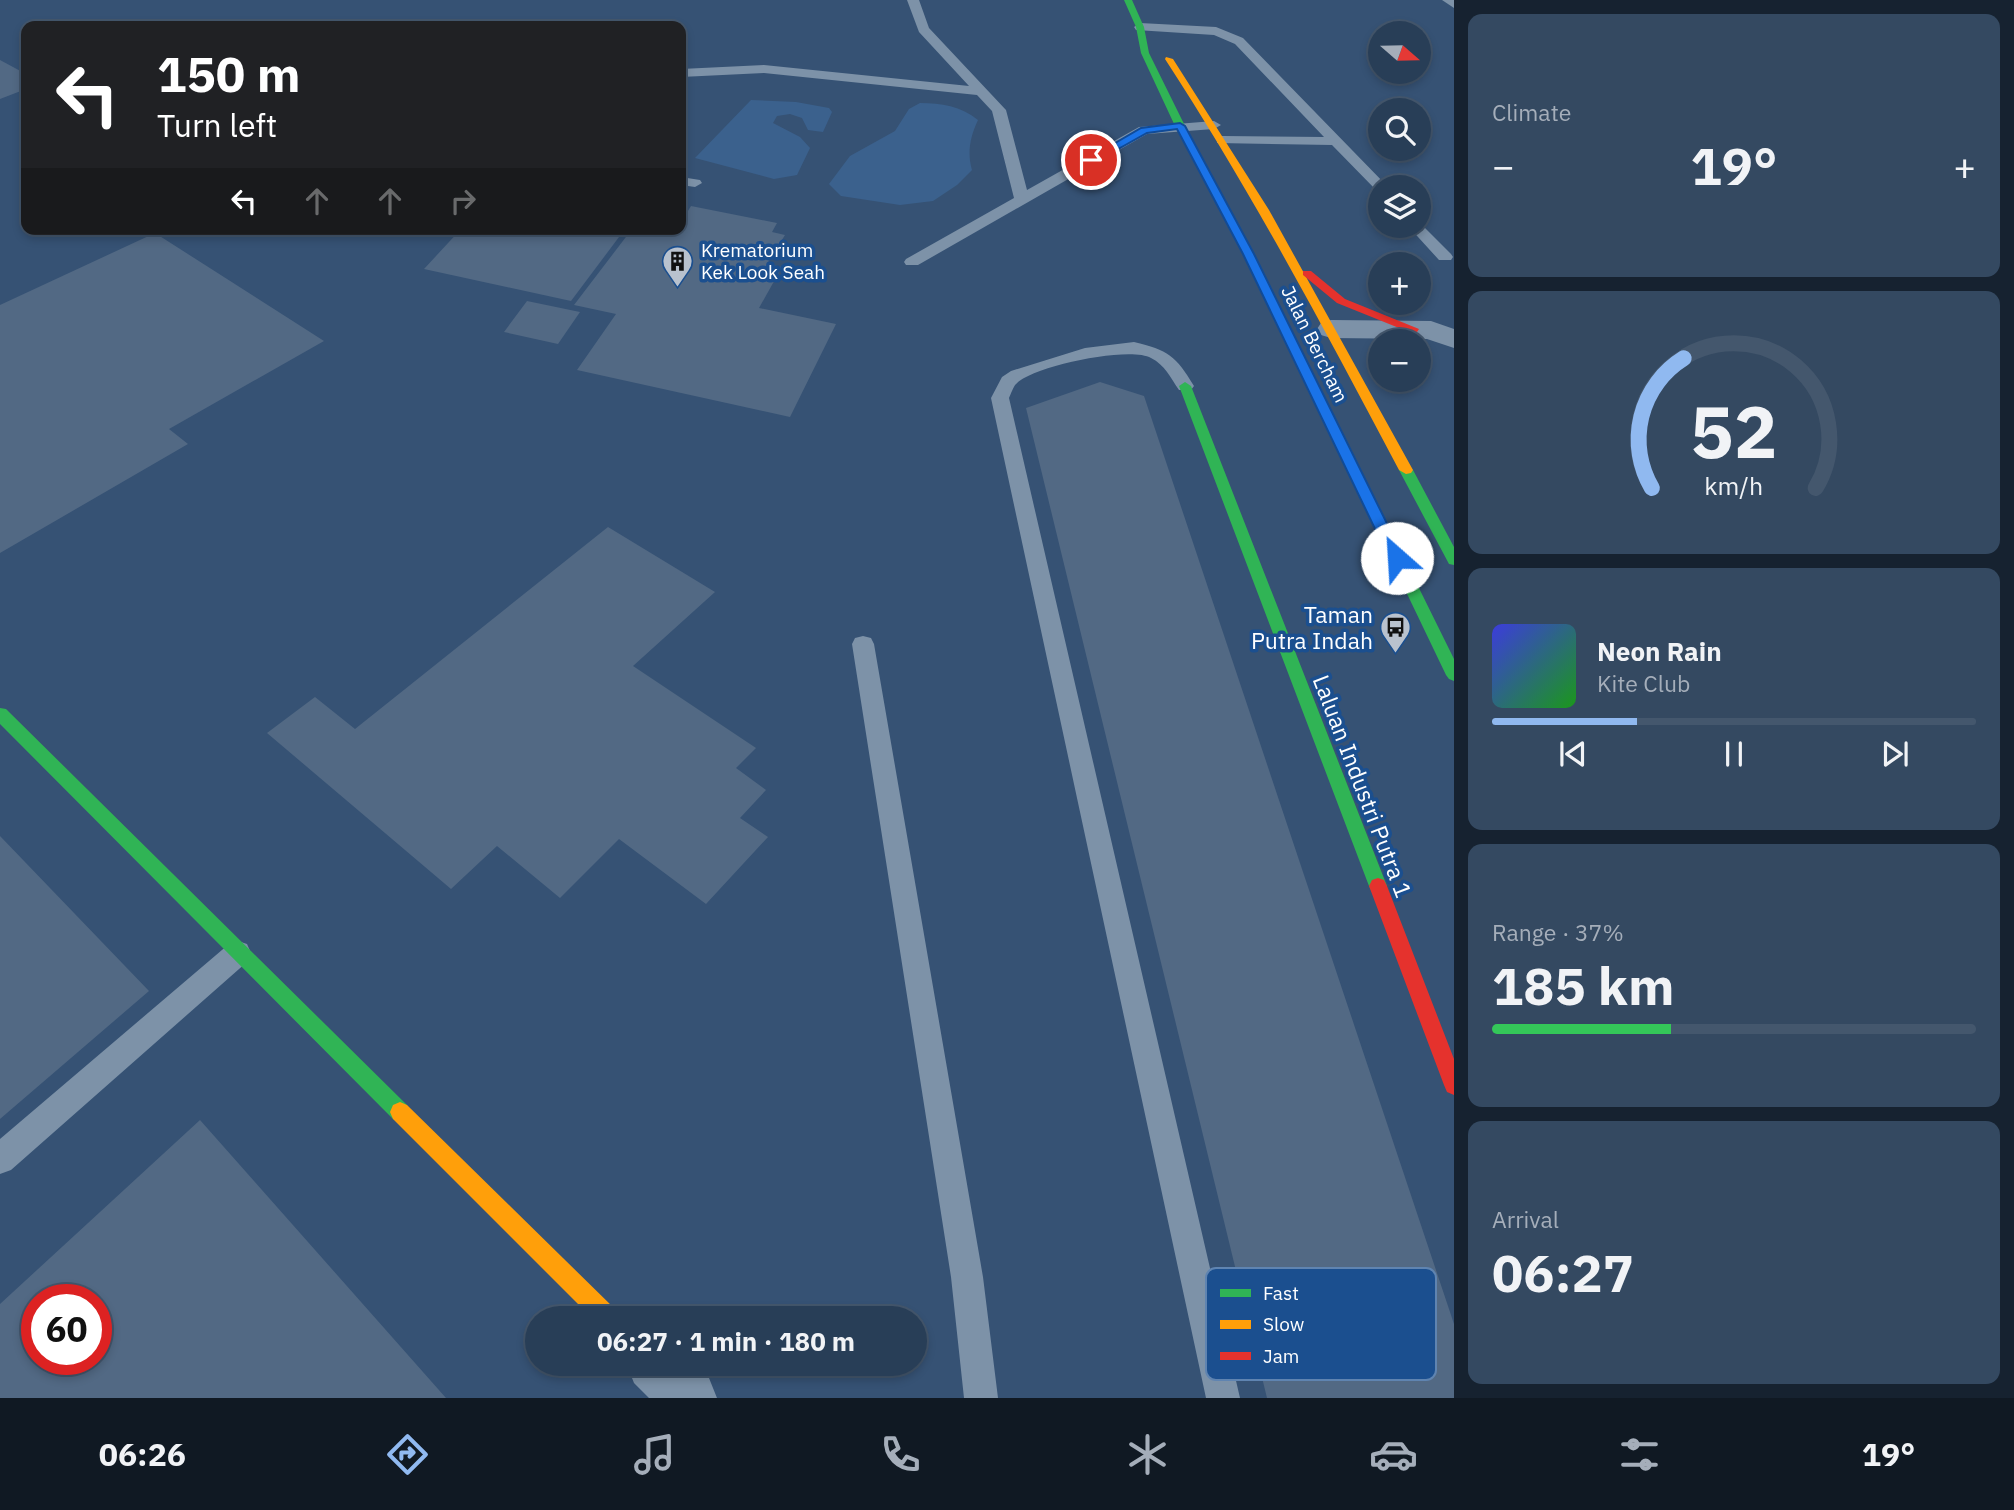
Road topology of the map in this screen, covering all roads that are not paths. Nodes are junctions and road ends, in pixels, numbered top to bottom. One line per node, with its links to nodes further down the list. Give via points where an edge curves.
1 (913, 0): 7 (lane, via 923,29)
2 (1128, 0): 5 (main road, Jalan Bercham)
3 (1448, 0): 4 (lane)
4 (1454, 5)
5 (1140, 29): 8 (main road, Jalan Bercham, via 1162,50); 9 (main road, Jalan Bercham, via 1145,53); 11 (lane, via 1216,31 1239,41)
6 (686, 74): 7 (lane, via 764,69)
7 (982, 90): 13 (lane, via 999,110)
8 (1213, 125): 9 (lane); 10 (main road, Jalan Bercham)
9 (1180, 126): 13 (lane, via 1144,130); 16 (main road, Jalan Bercham)
10 (1222, 140): 11 (lane); 15 (main road, Jalan Bercham)
11 (1338, 141): 12 (lane)
12 (1370, 175)
13 (1022, 200): 18 (lane)
14 (1427, 238): 17 (lane)
15 (1289, 253): 21 (main road, via 1317,283); 25 (main road, Jalan Bercham)
16 (1249, 254): 19 (main road); 29 (main road, Jalan Bercham)
17 (1445, 257)
18 (912, 262)
19 (1289, 299)
20 (1302, 311): 25 (main road)
21 (1392, 329)
22 (1431, 330): 24 (street)
23 (1368, 340): 25 (street)
24 (1454, 340)
25 (1323, 347): 28 (main road, Jalan Bercham); 29 (main road)
26 (1185, 386): 35 (main road, Laluan Industri Putra 1); 38 (lane, via 1179,370 1164,356 1118,347 1092,350 1017,375 1000,398)
27 (1374, 392): 28 (main road)
28 (1376, 415): 30 (main road, Jalan Bercham)
29 (1328, 418): 32 (main road, Jalan Bercham)
30 (1454, 560)
31 (863, 644): 42 (lane, via 967,1277)
32 (1454, 675)
33 (0, 714): 34 (main road)
34 (238, 953): 36 (lane); 37 (main road)
35 (1454, 1085)
36 (0, 1159)
37 (596, 1306)
38 (1206, 1322)
39 (667, 1376): 41 (street)
40 (1219, 1380): 43 (lane)
41 (689, 1398)
42 (981, 1398)
43 (1223, 1398)

